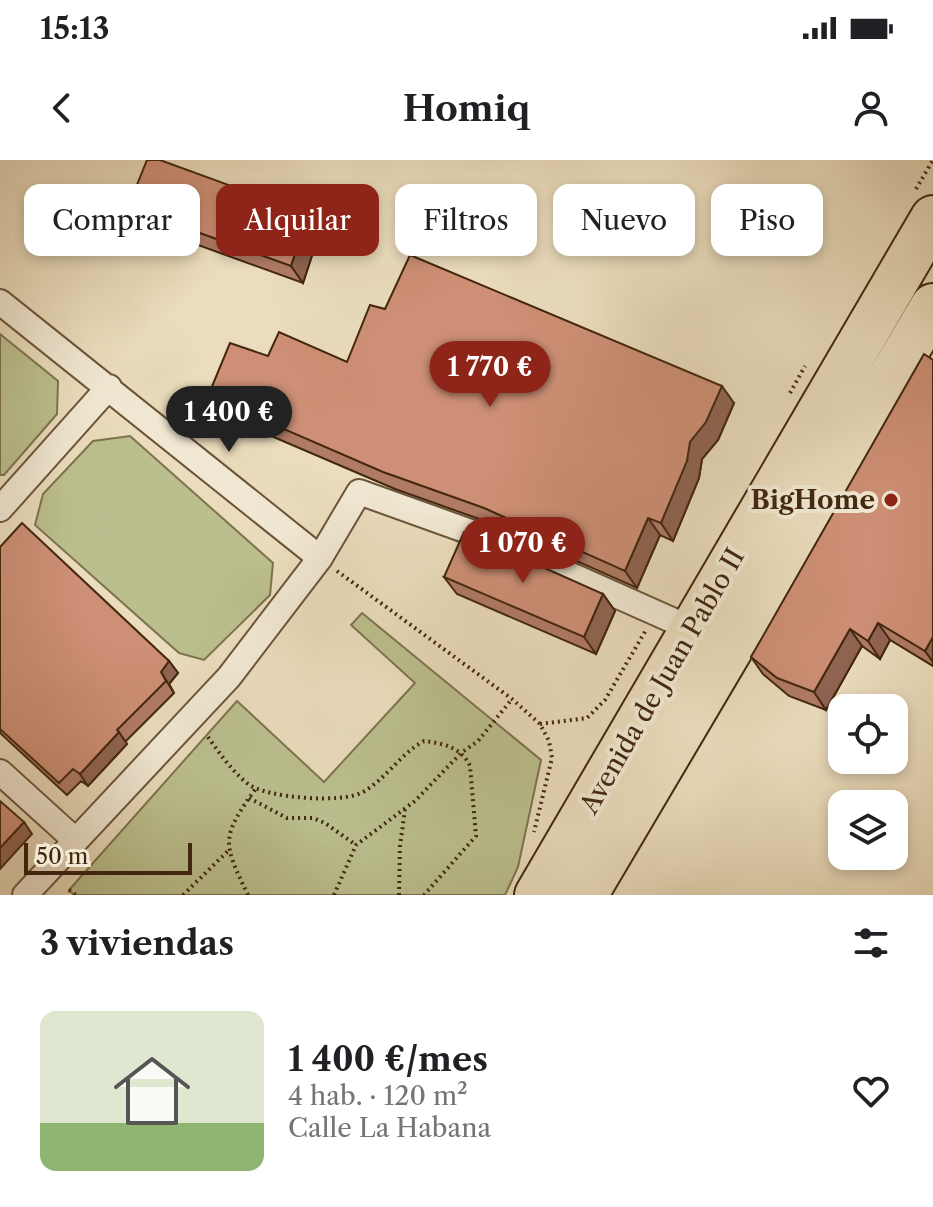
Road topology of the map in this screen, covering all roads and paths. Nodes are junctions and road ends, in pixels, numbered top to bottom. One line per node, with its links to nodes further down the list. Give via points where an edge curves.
1 (933, 218): 7 (highway, Avenida de Juan Pablo II)
2 (0, 302): 4 (street)
3 (933, 306): 29 (highway, Avenida de Juan Pablo II)
4 (109, 387): 5 (street); 6 (street)
5 (0, 509)
6 (320, 558): 7 (street, via 359,492 490,539); 8 (path); 17 (street, via 229,677)
7 (681, 625): 9 (path, via 646,629 605,700 587,718); 28 (highway, Avenida de Juan Pablo II)
8 (512, 699): 9 (path); 11 (path, via 478,741)
9 (540, 724): 16 (path, via 552,758)
10 (208, 737): 13 (path, via 232,769)
11 (461, 753): 13 (path, via 424,741 370,787 350,797 305,797); 15 (path); 27 (path, via 470,766 476,836)
12 (0, 772): 17 (street)
13 (256, 788): 14 (path)
14 (249, 798): 18 (path, via 287,818 325,823); 19 (path, via 233,821)
15 (406, 808): 18 (path); 26 (path)
16 (534, 833)
17 (75, 840): 21 (street)
18 (356, 845): 25 (path)
19 (229, 850): 23 (path); 24 (path)
20 (69, 890): 22 (path)
21 (25, 895)
22 (76, 895)
23 (183, 895)
24 (248, 895)
25 (334, 895)
26 (399, 895)
27 (424, 895)
28 (537, 895)
29 (585, 895)

